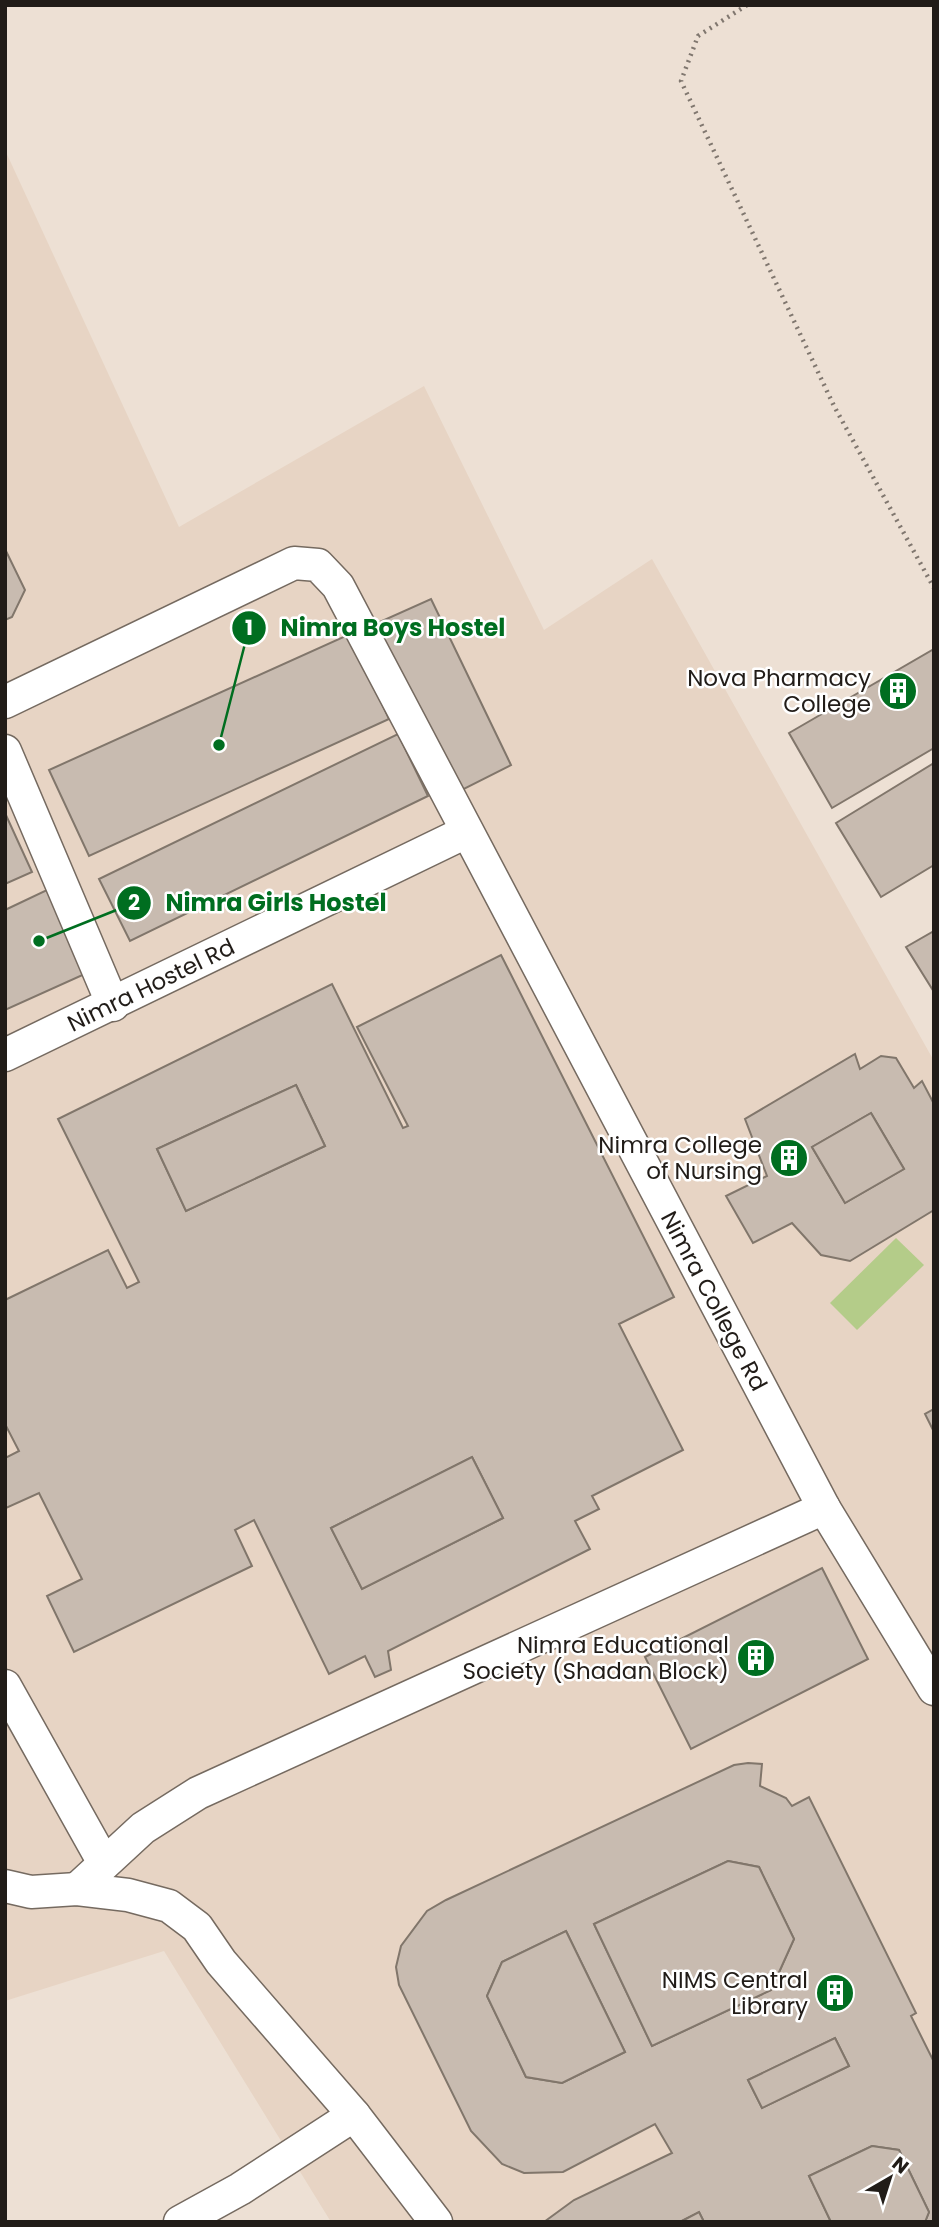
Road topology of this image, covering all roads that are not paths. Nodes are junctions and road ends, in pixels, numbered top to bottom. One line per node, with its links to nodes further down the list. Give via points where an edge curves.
1 (5, 702): 3 (street, via 294,562 318,565 338,586)
2 (5, 751): 4 (street)
3 (467, 832): 4 (street, Nimra Hostel Rd); 6 (street, Nimra College Rd)
4 (113, 1005): 5 (street, Nimra Hostel Rd)
5 (5, 1055)
6 (824, 1508): 8 (street, Nimra College Rd); 9 (street, via 198,1793 143,1828)
7 (5, 1686): 9 (street)
8 (934, 1689)
9 (104, 1863): 11 (street)
10 (5, 1886): 11 (street, via 31,1892)
11 (77, 1889): 12 (street, via 169,1906 197,1927 221,1962)
12 (354, 2115): 13 (street); 14 (street)
13 (180, 2222)
14 (436, 2222)

